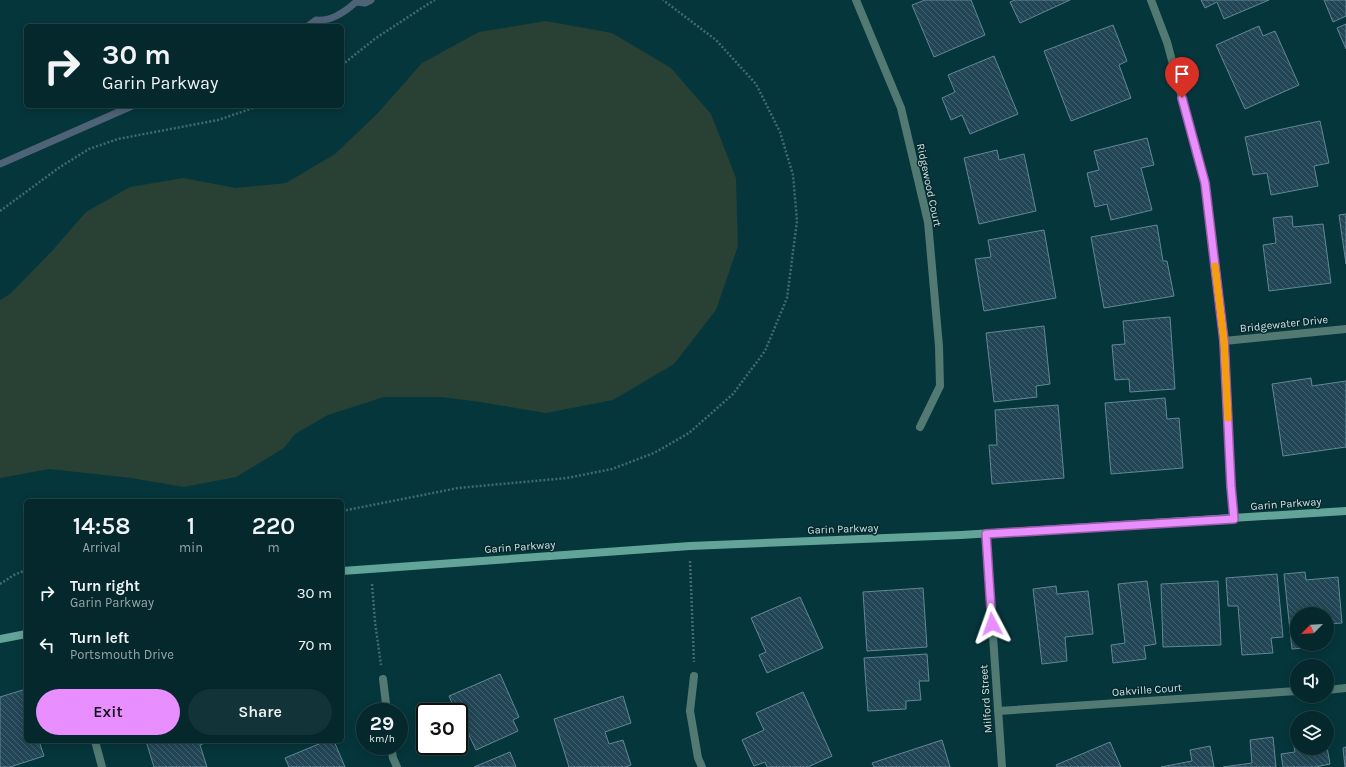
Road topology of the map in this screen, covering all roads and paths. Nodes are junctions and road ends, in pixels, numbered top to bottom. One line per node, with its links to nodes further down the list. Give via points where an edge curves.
1 (435, 0): 5 (path, via 376,38)
2 (663, 0): 11 (path, via 716,40 756,84 780,132 793,175 797,221 787,298 764,351 733,394 689,433 654,453 619,466 567,478 458,488)
3 (856, 0): 10 (street, Ridgewood Court, via 901,108 928,222 940,386)
4 (1151, 0): 9 (street, via 1167,42 1205,183)
5 (344, 62)
6 (253, 108): 7 (path, via 218,120 118,139 89,149)
7 (0, 211)
8 (1346, 329): 9 (street, Bridgewater Drive)
9 (1224, 341): 13 (street)
10 (920, 427)
11 (344, 511)
12 (1346, 512): 13 (street, Garin Parkway)
13 (1234, 519): 14 (street, Garin Parkway)
14 (986, 534): 15 (street, Garin Parkway); 28 (street, Milford Street)
15 (690, 546): 16 (street, Garin Parkway); 22 (path)
16 (371, 569): 18 (street, Garin Parkway); 23 (path)
17 (24, 571): 19 (path)
18 (344, 572)
19 (0, 584)
20 (24, 634): 21 (street)
21 (0, 639)
22 (694, 676): 33 (street, via 690,711 698,758)
23 (383, 679): 27 (street)
24 (1346, 688): 25 (street)
25 (1334, 689)
26 (1290, 691): 28 (street, Oakville Court)
27 (386, 703)
28 (998, 711): 34 (street, Milford Street)
29 (96, 743): 31 (street)
30 (392, 755): 32 (street)
31 (102, 767)
32 (397, 767)
33 (702, 767)
34 (1002, 767)

